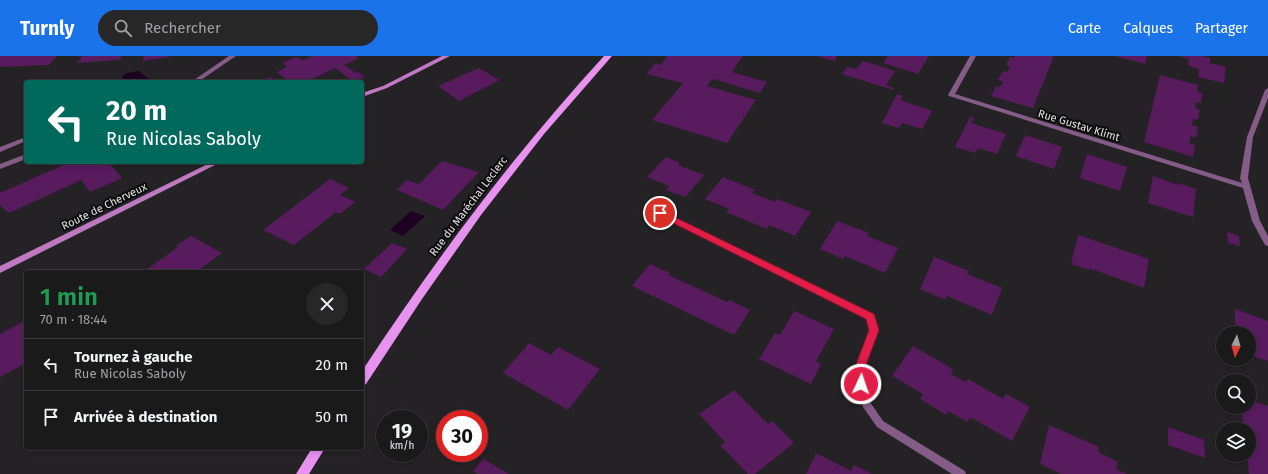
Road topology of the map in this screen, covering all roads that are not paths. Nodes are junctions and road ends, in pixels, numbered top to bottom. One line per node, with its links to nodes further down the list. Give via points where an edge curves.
1 (233, 56): 5 (street)
2 (447, 56): 7 (main road)
3 (608, 56): 17 (main road, Rue du Maréchal Leclerc, via 581,84 469,224)
4 (973, 56): 13 (street, Rue Gustav Klimt, via 951,95)
5 (197, 80)
6 (1268, 90): 13 (street, via 1250,137)
7 (364, 94)
8 (24, 140): 9 (street)
9 (0, 150)
10 (24, 157): 12 (street)
11 (214, 164): 16 (main road, Route de Cherveux)
12 (0, 167)
13 (1245, 186): 15 (street, via 1256,221)
14 (660, 213): 20 (street, via 870,316 874,330 862,362 861,384 866,404 880,424)
15 (1268, 243)
16 (0, 270)
17 (364, 378)
18 (318, 450): 19 (main road)
19 (302, 474)
20 (960, 474)

